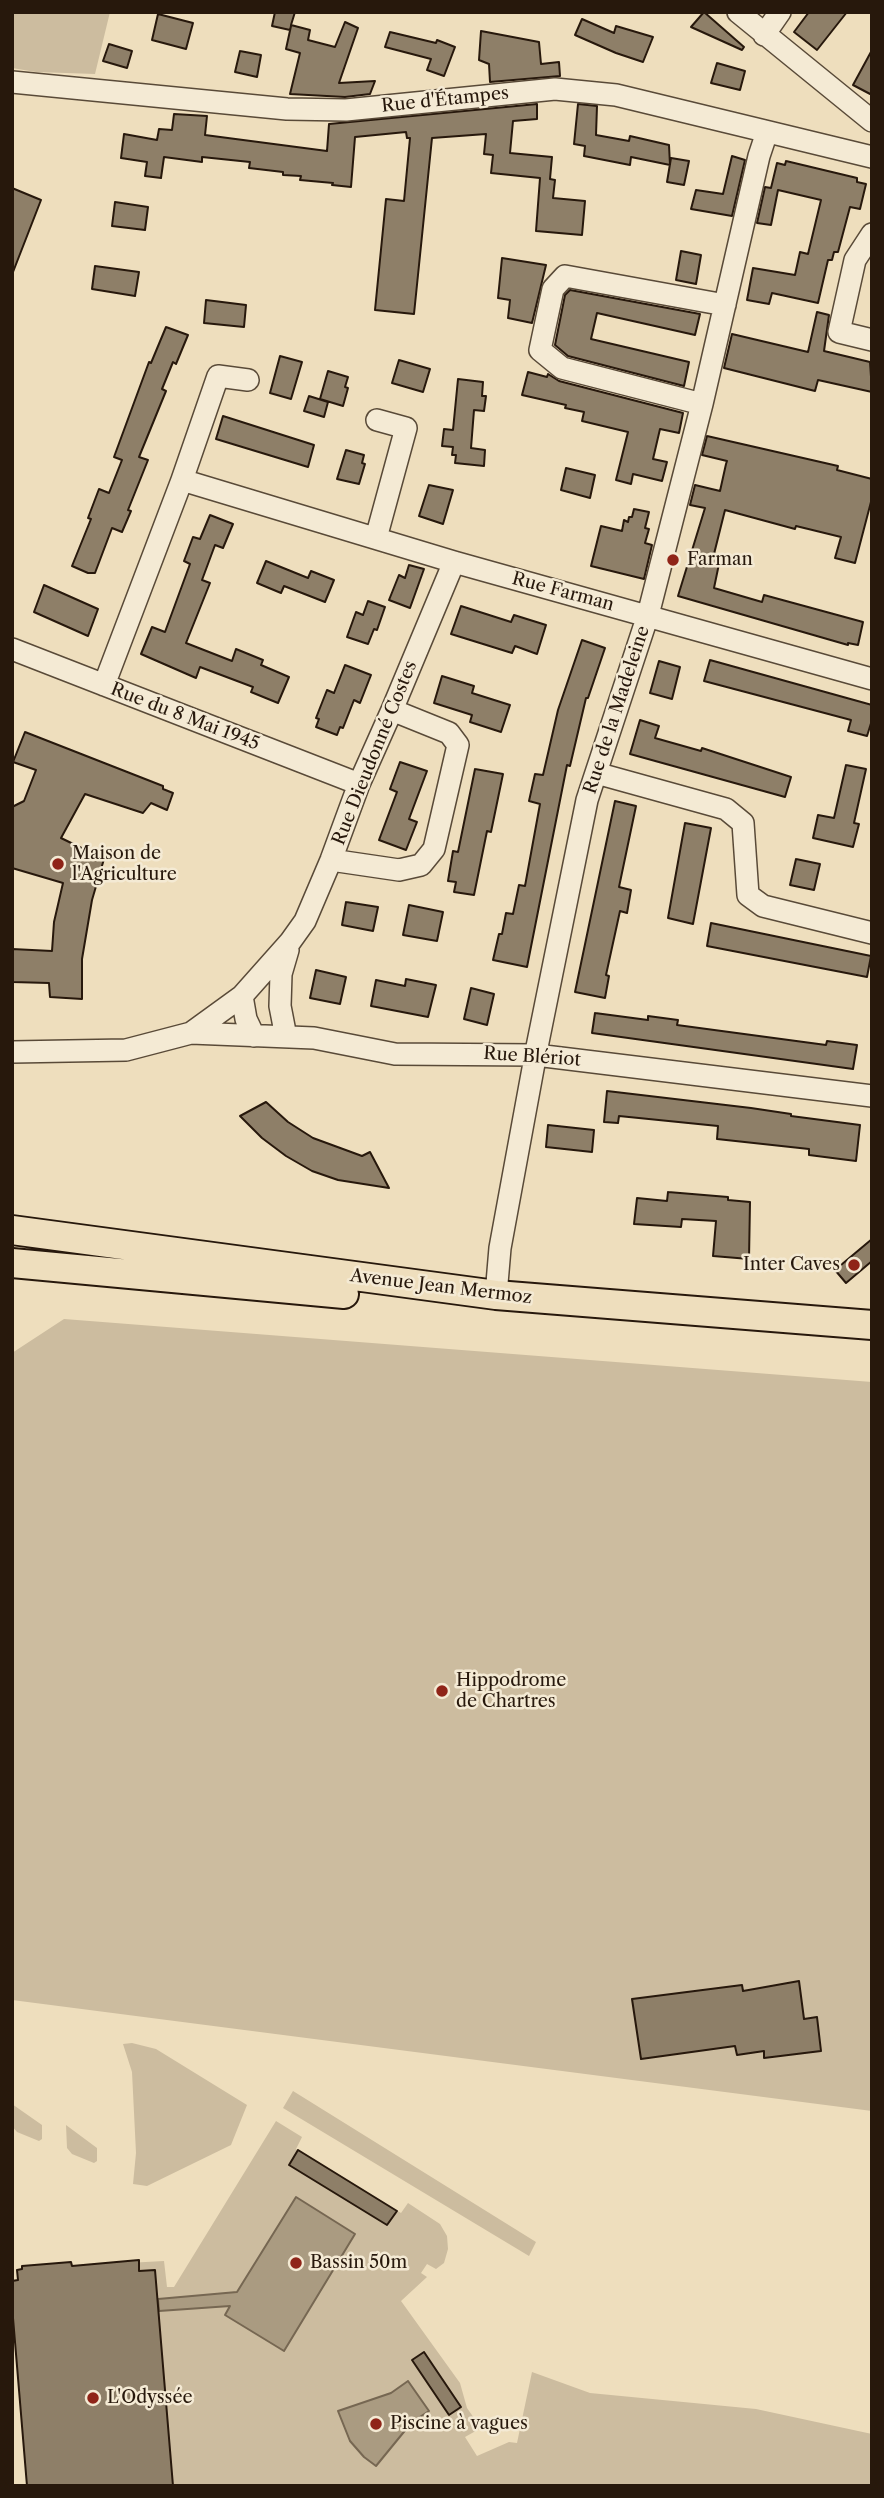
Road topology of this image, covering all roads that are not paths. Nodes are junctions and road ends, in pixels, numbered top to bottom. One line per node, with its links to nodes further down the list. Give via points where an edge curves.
1 (738, 12): 3 (street)
2 (780, 12): 3 (street)
3 (764, 35): 5 (street)
4 (12, 82): 6 (street, Rue d'Étampes, via 287,109 346,110 555,89 616,95)
5 (872, 121)
6 (766, 132): 7 (street, Rue d'Étampes); 9 (street, Rue de la Madeleine)
7 (872, 156)
8 (872, 234): 10 (street, via 855,260 839,332)
9 (725, 304): 12 (street, Rue de la Madeleine); 12 (street, via 565,276 553,289 540,351 562,368)
10 (872, 340)
11 (248, 380): 14 (street, via 218,376)
12 (702, 404): 17 (street, Rue de la Madeleine)
13 (377, 420): 15 (street, via 407,428)
14 (182, 480): 15 (street, Rue Farman); 20 (street)
15 (376, 538): 16 (street, Rue Farman)
16 (454, 562): 17 (street, Rue Farman); 21 (street, Rue Dieudonné Costes)
17 (648, 615): 19 (street, Rue Farman); 22 (street, Rue de la Madeleine)
18 (12, 649): 20 (street, Rue du 8 Mai 1945)
19 (872, 679)
20 (104, 685): 23 (street, Rue du 8 Mai 1945)
21 (392, 710): 23 (street, Rue Dieudonné Costes); 24 (street, via 449,733 458,745 434,849 421,865 399,870)
22 (596, 773): 25 (street, via 726,809 743,823 748,895 763,906); 32 (street, Rue de la Madeleine)
23 (359, 784): 24 (street, Rue Dieudonné Costes)
24 (331, 860): 26 (street, Rue Dieudonné Costes, via 305,921)
25 (872, 933)
26 (290, 942): 27 (street, Rue Dieudonné Costes); 30 (street, Rue Dieudonné Costes, via 281,974 280,1006)
27 (242, 996): 28 (street, Rue Dieudonné Costes); 29 (street)
28 (191, 1033): 29 (street, Rue Blériot); 31 (street, Rue Dieudonné Costes, via 126,1049)
29 (254, 1036): 30 (street, Rue Blériot)
30 (286, 1037): 32 (street, Rue Blériot, via 395,1054)
31 (12, 1052)
32 (536, 1055): 33 (street, Rue Blériot); 36 (street, Rue de la Madeleine, via 500,1248)
33 (872, 1096)
34 (12, 1230): 36 (main road, Avenue Jean Mermoz)
35 (12, 1263): 38 (main road, Avenue Jean Mermoz)
36 (496, 1294): 37 (main road, Avenue Jean Mermoz)
37 (872, 1325)
38 (872, 1341)

